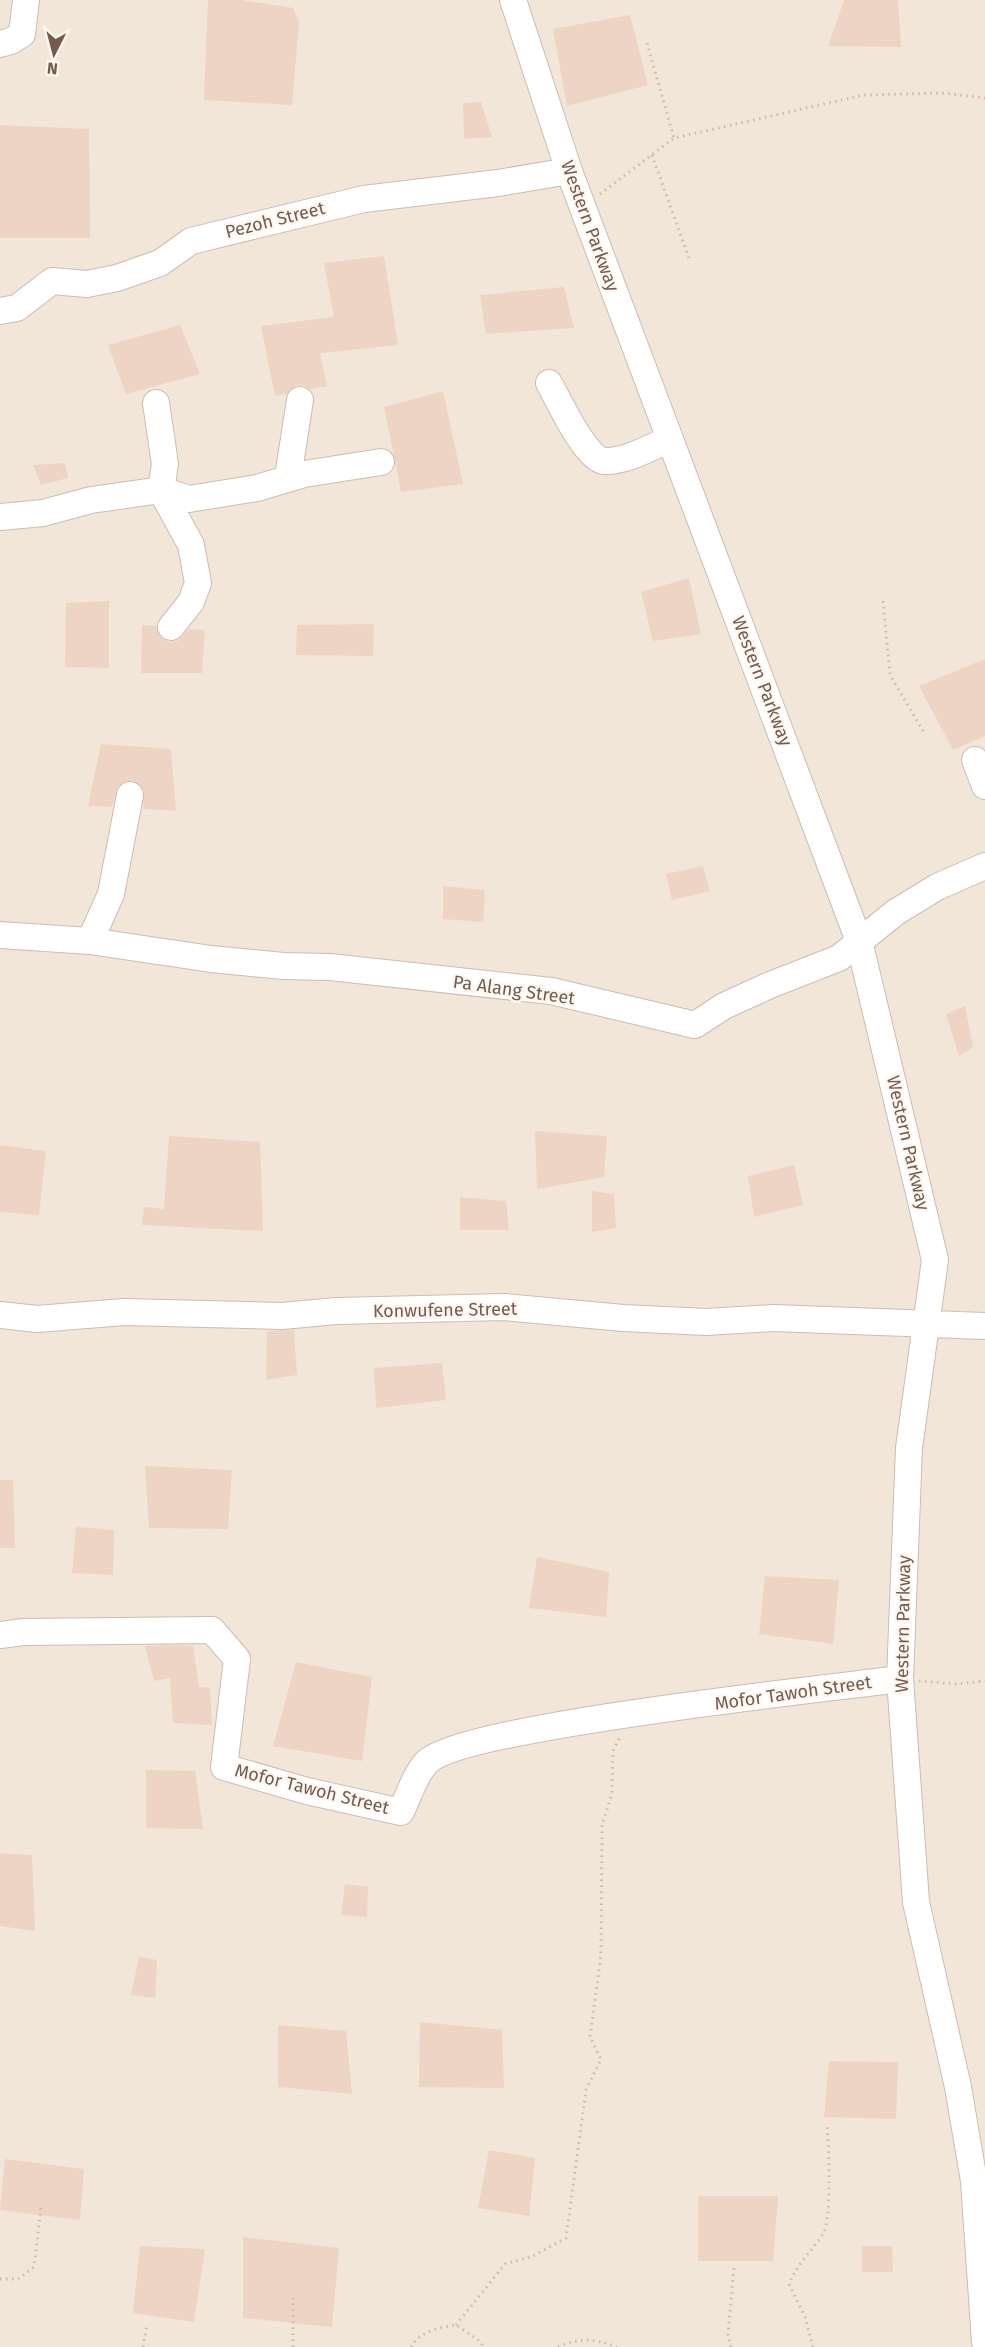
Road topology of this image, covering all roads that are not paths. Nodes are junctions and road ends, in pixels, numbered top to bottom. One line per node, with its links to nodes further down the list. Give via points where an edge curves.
1 (26, 0): 3 (street, via 22,34)
2 (513, 0): 4 (street, Western Parkway)
3 (0, 44)
4 (569, 171): 5 (street, Pezoh Street, via 364,199 223,233 191,241 160,263 117,278 87,284 52,281 17,308); 9 (street, Western Parkway)
5 (0, 311)
6 (549, 384): 9 (street, via 586,447 598,459 620,459)
7 (300, 399): 11 (street)
8 (156, 403): 12 (street, via 165,464)
9 (670, 439): 21 (street, Western Parkway)
10 (381, 462): 11 (street)
11 (288, 477): 12 (street, via 257,488 189,499)
12 (161, 490): 13 (street, via 91,500 43,513); 14 (street, via 190,545 198,583 191,602)
13 (0, 517)
14 (171, 627)
15 (975, 760): 16 (street)
16 (985, 786)
17 (130, 795): 20 (street, via 111,894)
18 (985, 866): 21 (street, Pa Alang Street, via 937,887 896,912)
19 (0, 935): 20 (street, Pa Alang Street)
20 (90, 941): 21 (street, Pa Alang Street, via 211,959 330,967 550,991 694,1025 724,1006 839,958)
21 (860, 941): 23 (street, Western Parkway, via 935,1260)
22 (0, 1315): 23 (street, Konwufene Street, via 37,1319 123,1312 282,1316 504,1307 706,1322 774,1318)
23 (927, 1322): 24 (street, Konwufene Street); 26 (street, Western Parkway, via 909,1448)
24 (985, 1326)
25 (0, 1635): 26 (street, Mofor Tawoh Street, via 212,1630 237,1659 224,1767 401,1812 426,1762 459,1747 564,1724)
26 (900, 1679): 27 (street, Western Parkway, via 916,1902 958,2086 974,2181)
27 (985, 2342)

